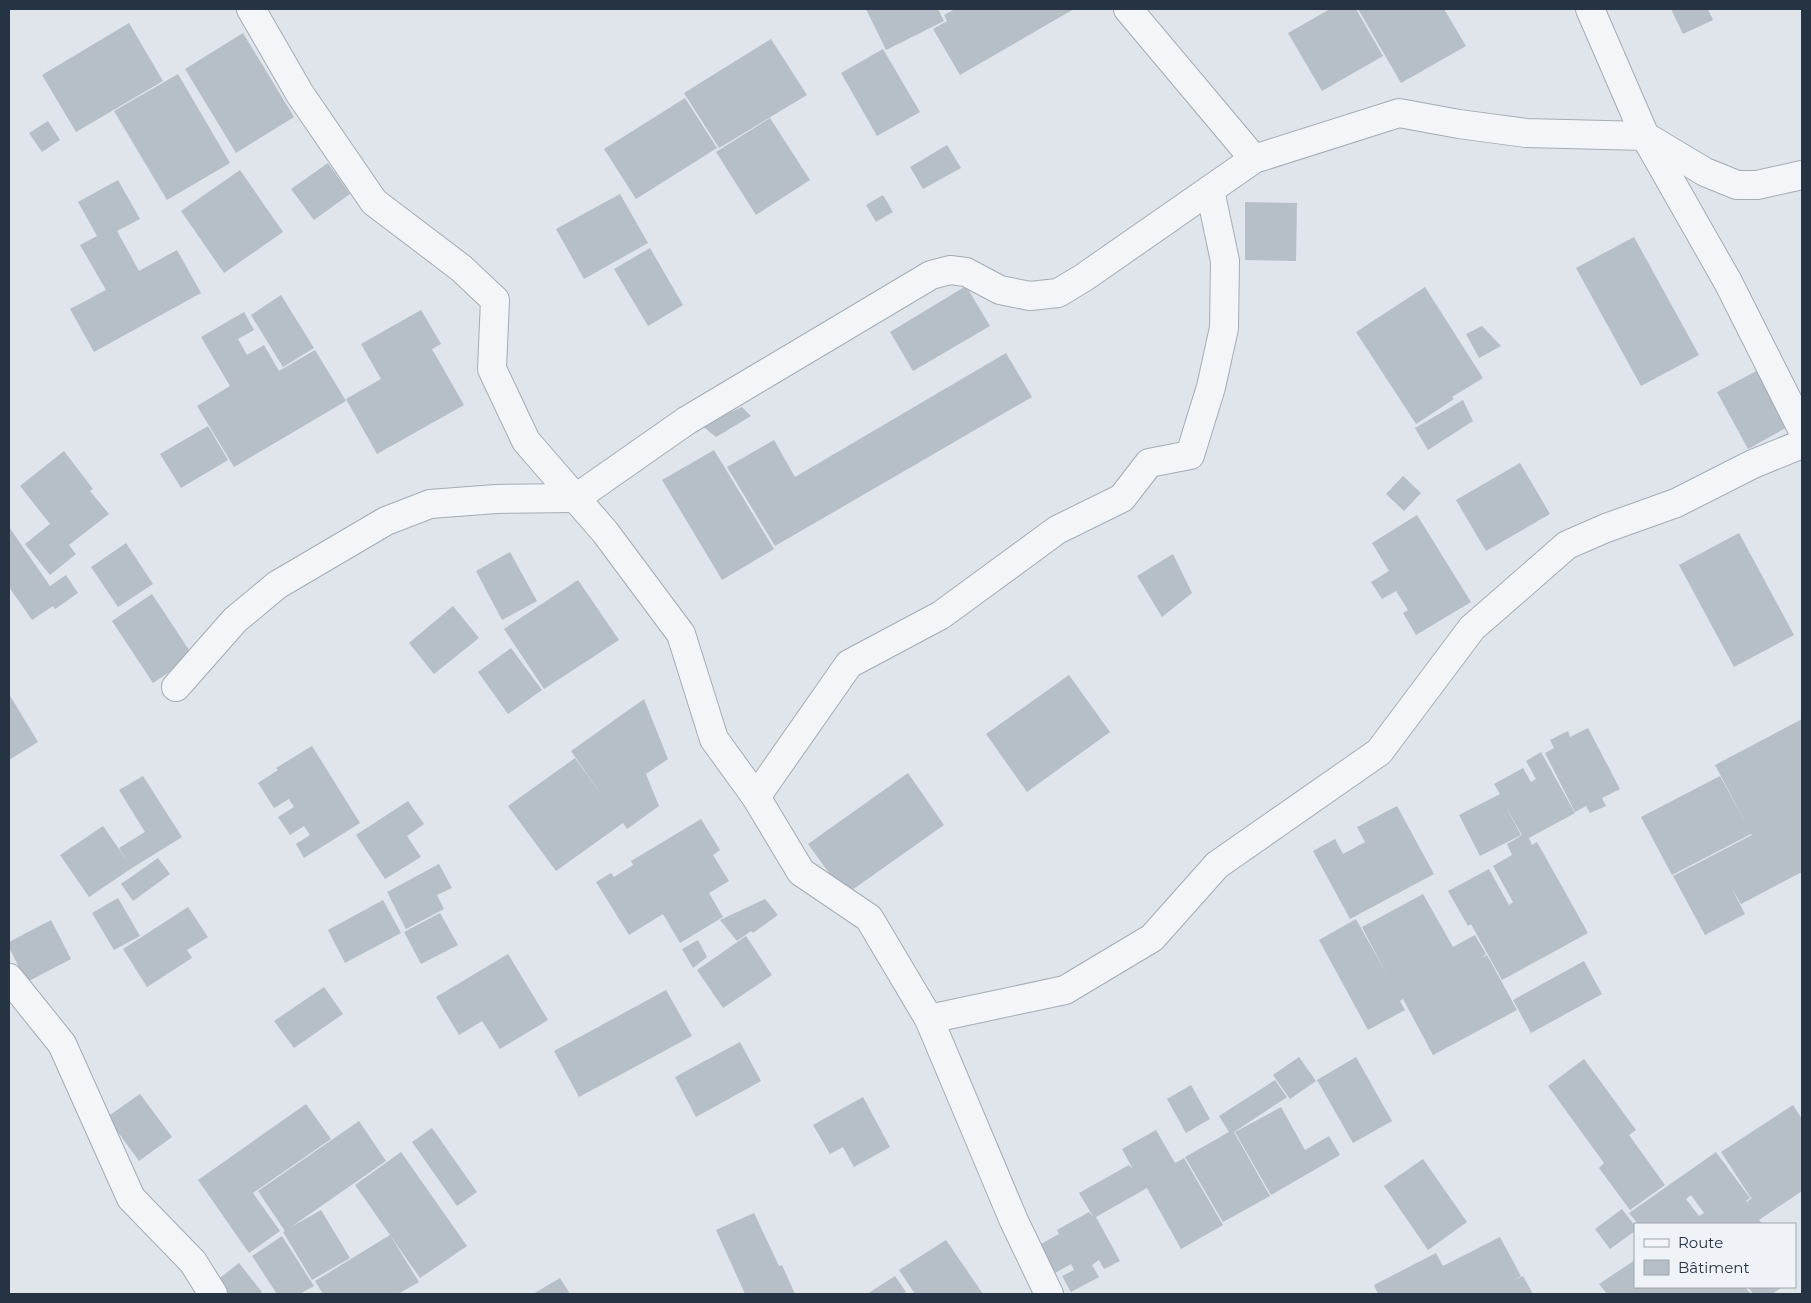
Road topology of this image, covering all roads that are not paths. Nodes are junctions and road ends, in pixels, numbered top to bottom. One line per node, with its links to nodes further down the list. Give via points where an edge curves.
1 (250, 9): 10 (street, via 300,94 374,202 460,268 495,300 492,369 526,441)
2 (1128, 9): 5 (street)
3 (1590, 9): 4 (street)
4 (1645, 136): 5 (street, via 1526,133 1399,113); 6 (street, via 1705,172 1737,185 1757,185); 8 (street, via 1728,282)
5 (1254, 159): 7 (street)
6 (1802, 175)
7 (1210, 190): 10 (street, via 1058,293 1030,296 1000,290 966,272 950,270 931,275 686,421); 12 (street, via 1226,261 1224,328 1211,387 1190,455 1149,463 1122,498 1057,530 941,615 849,664)
8 (1802, 429)
9 (1802, 444): 14 (street, via 1753,464 1676,503 1567,545 1472,628 1379,752 1217,865 1152,938 1065,990)
10 (576, 498): 11 (street, via 430,504 386,521 277,585 235,620); 12 (street, via 681,634 714,739)
11 (176, 687)
12 (756, 797): 14 (street, via 801,872 869,918)
13 (9, 978): 15 (street, via 62,1044 131,1198 193,1262)
14 (929, 1019): 16 (street, via 1014,1221)
15 (212, 1294)
16 (1049, 1294)

